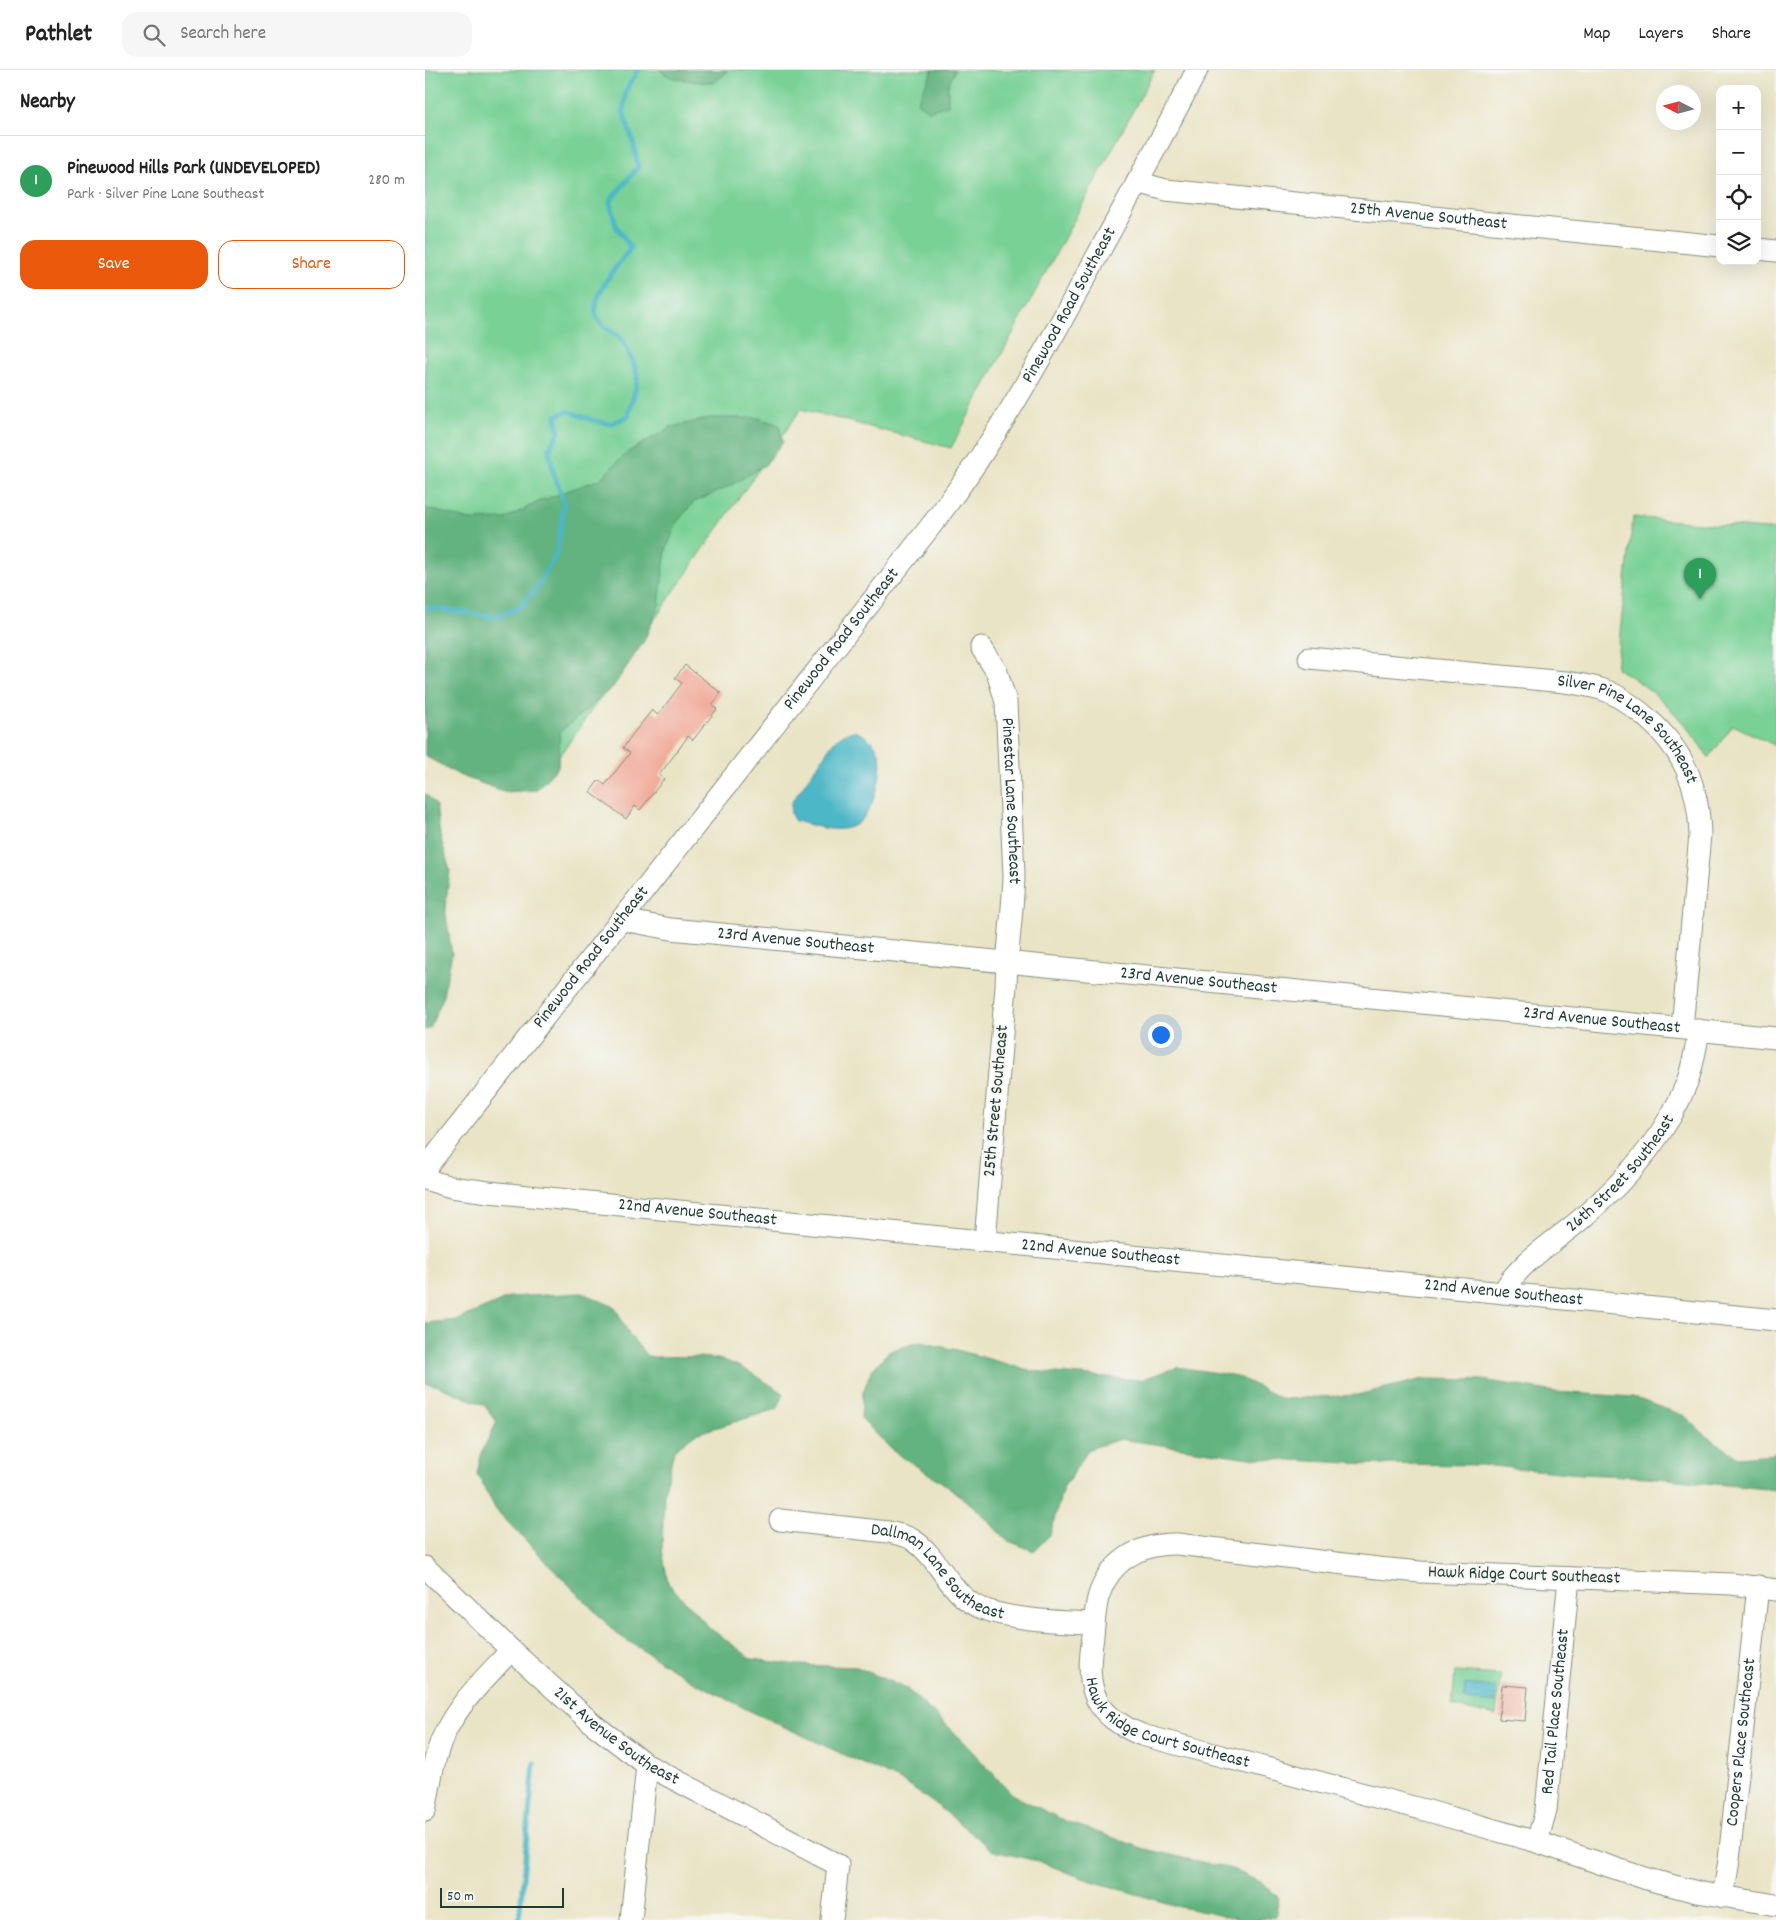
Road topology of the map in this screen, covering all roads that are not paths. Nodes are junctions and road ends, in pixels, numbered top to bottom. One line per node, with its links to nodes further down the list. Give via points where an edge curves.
1 (1197, 70): 2 (street, Pinewood Road Southeast)
2 (1137, 182): 3 (street, 25th Avenue Southeast, via 1166,190); 8 (street, Pinewood Road Southeast, via 1019,397 977,463)
3 (1716, 246)
4 (1761, 249): 5 (street)
5 (1776, 251)
6 (981, 647): 9 (street, Pinestar Lane Southeast, via 997,672 1005,702 1014,875)
7 (1309, 658): 10 (street, Silver Pine Lane Southeast, via 1589,686 1623,700 1654,724 1687,769 1700,816)
8 (623, 920): 9 (street, 23rd Avenue Southeast, via 655,927); 12 (street, Pinewood Road Southeast)
9 (1007, 961): 10 (street, 23rd Avenue Southeast); 14 (street, 25th Street Southeast)
10 (1691, 1029): 11 (street, 23rd Avenue Southeast); 15 (street, 26th Street Southeast, via 1687,1081 1667,1122 1649,1149 1581,1220 1509,1281)
11 (1776, 1038)
12 (425, 1169)
13 (425, 1179): 14 (street, 22nd Avenue Southeast, via 451,1187 489,1192)
14 (985, 1240): 15 (street, 22nd Avenue Southeast)
15 (1503, 1293): 16 (street, 22nd Avenue Southeast)
16 (1776, 1320)
17 (780, 1520): 21 (street, Dallman Lane Southeast, via 902,1535 923,1549 956,1589 978,1607 1005,1615)
18 (425, 1567): 22 (street, 21st Avenue Southeast)
19 (1569, 1578): 20 (street, Hawk Ridge Court Southeast); 21 (street, Hawk Ridge Court Southeast, via 1386,1569 1160,1544 1131,1554 1109,1574 1098,1599); 25 (street, Red Tail Place Southeast, via 1546,1810)
20 (1767, 1588): 26 (street, Coopers Place Southeast)
21 (1094, 1624): 25 (street, Hawk Ridge Court Southeast, via 1089,1670 1097,1701 1107,1714 1129,1730)
22 (511, 1650): 23 (street, 21st Avenue Southeast, via 593,1724); 24 (street, via 461,1705 446,1729 437,1752)
23 (647, 1765): 28 (street); 29 (street, 21st Avenue Southeast, via 838,1865)
24 (425, 1811)
25 (1537, 1842): 26 (street, Hawk Ridge Court Southeast, via 1647,1879)
26 (1723, 1897): 27 (street, Hawk Ridge Court Southeast)
27 (1776, 1905)
28 (631, 1920)
29 (832, 1920)

